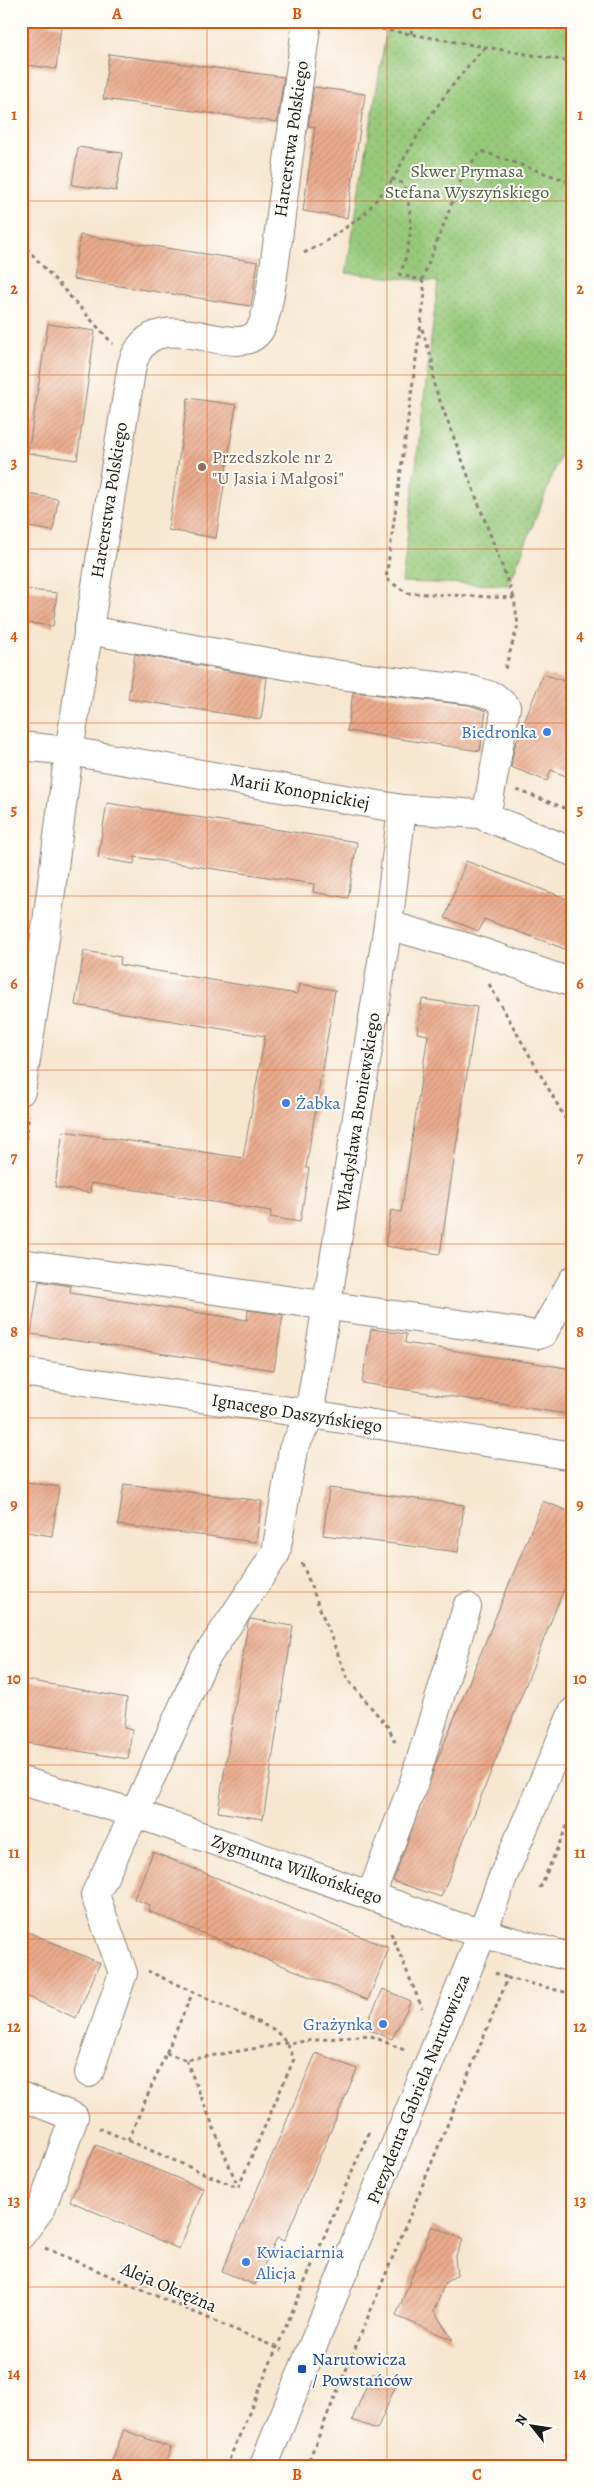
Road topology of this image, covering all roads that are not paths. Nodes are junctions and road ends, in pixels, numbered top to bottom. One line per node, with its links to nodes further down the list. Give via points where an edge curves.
1 (307, 21): 2 (street, Harcerstwa Polskiego, via 274,269 263,326 254,337 242,340 157,334 139,348 132,365)
2 (88, 630): 4 (street, Harcerstwa Polskiego); 6 (street, via 340,675 472,690 495,697 506,707)
3 (21, 746): 4 (street, Marii Konopnickiej)
4 (69, 751): 5 (street, Marii Konopnickiej); 10 (street, Harcerstwa Polskiego)
5 (402, 809): 6 (street, Marii Konopnickiej); 8 (street, Władysława Broniewskiego)
6 (486, 817): 7 (street, Marii Konopnickiej)
7 (573, 852)
8 (388, 925): 9 (street, via 469,948); 13 (street, Władysława Broniewskiego)
9 (573, 984)
10 (21, 1091)
11 (21, 1263): 13 (street)
12 (573, 1280): 13 (street, via 544,1334 538,1335)
13 (327, 1305): 15 (street, Władysława Broniewskiego)
14 (21, 1372): 15 (street, Ignacego Daszyńskiego)
15 (311, 1414): 16 (street, Ignacego Daszyńskiego); 20 (street, Władysława Broniewskiego, via 293,1448 276,1553 203,1662)
16 (573, 1456)
17 (467, 1607): 21 (street, via 414,1782)
18 (573, 1712): 22 (street, Prezydenta Gabriela Narutowicza)
19 (21, 1781): 20 (street, Zygmunta Wilkońskiego)
20 (135, 1813): 21 (street, Zygmunta Wilkońskiego); 24 (street, Władysława Broniewskiego, via 95,1895 123,1973)
21 (371, 1895): 22 (street, Zygmunta Wilkońskiego)
22 (482, 1934): 23 (street, Zygmunta Wilkońskiego); 27 (street, Prezydenta Gabriela Narutowicza)
23 (573, 1958)
24 (89, 2073)
25 (21, 2096): 26 (street, via 74,2117)
26 (30, 2240)
27 (262, 2467)

